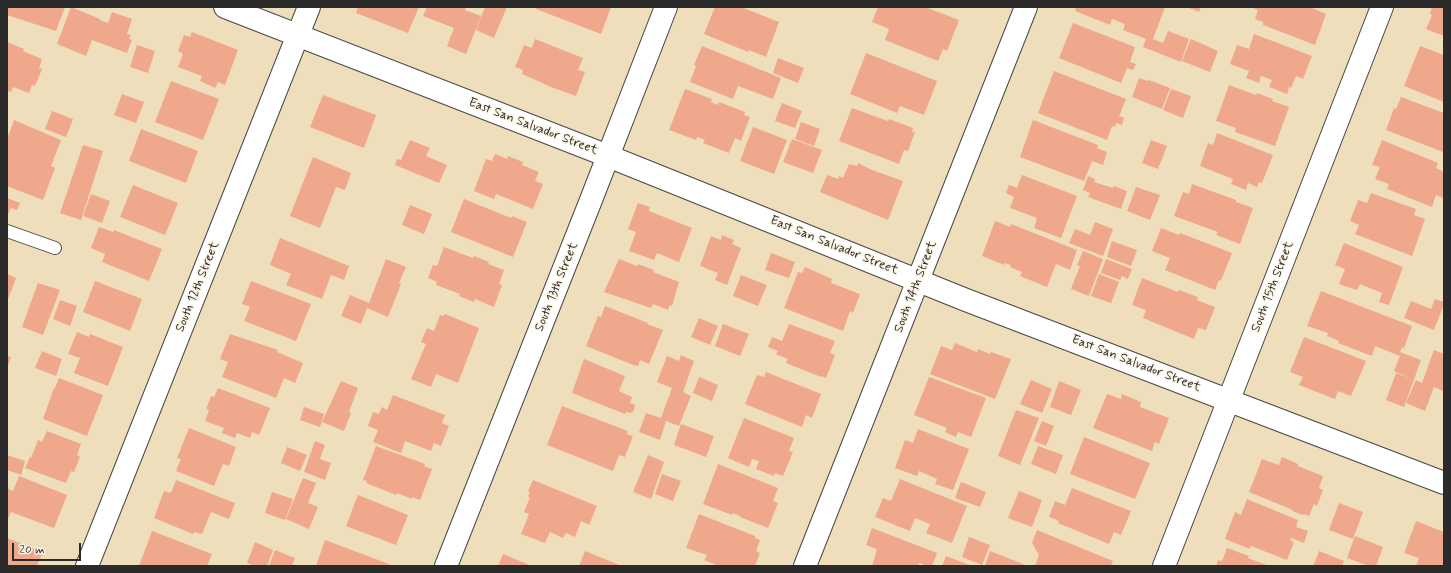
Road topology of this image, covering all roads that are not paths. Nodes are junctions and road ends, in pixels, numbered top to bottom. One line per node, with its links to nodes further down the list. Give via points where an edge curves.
1 (225, 7): 6 (street, East San Salvador Street)
2 (309, 7): 6 (street, South 12th Street)
3 (666, 7): 7 (street, South 13th Street)
4 (1026, 7): 10 (street, South 14th Street)
5 (1382, 7): 11 (street, South 15th Street)
6 (298, 35): 7 (street, East San Salvador Street); 13 (street, South 12th Street)
7 (608, 156): 10 (street, East San Salvador Street); 14 (street, South 13th Street)
8 (7, 231): 9 (lane)
9 (55, 248)
10 (918, 280): 11 (street, East San Salvador Street); 15 (street, South 14th Street)
11 (1229, 400): 12 (street, East San Salvador Street); 16 (street, South 15th Street)
12 (1444, 483)
13 (87, 566)
14 (446, 566)
15 (805, 566)
16 (1164, 566)

